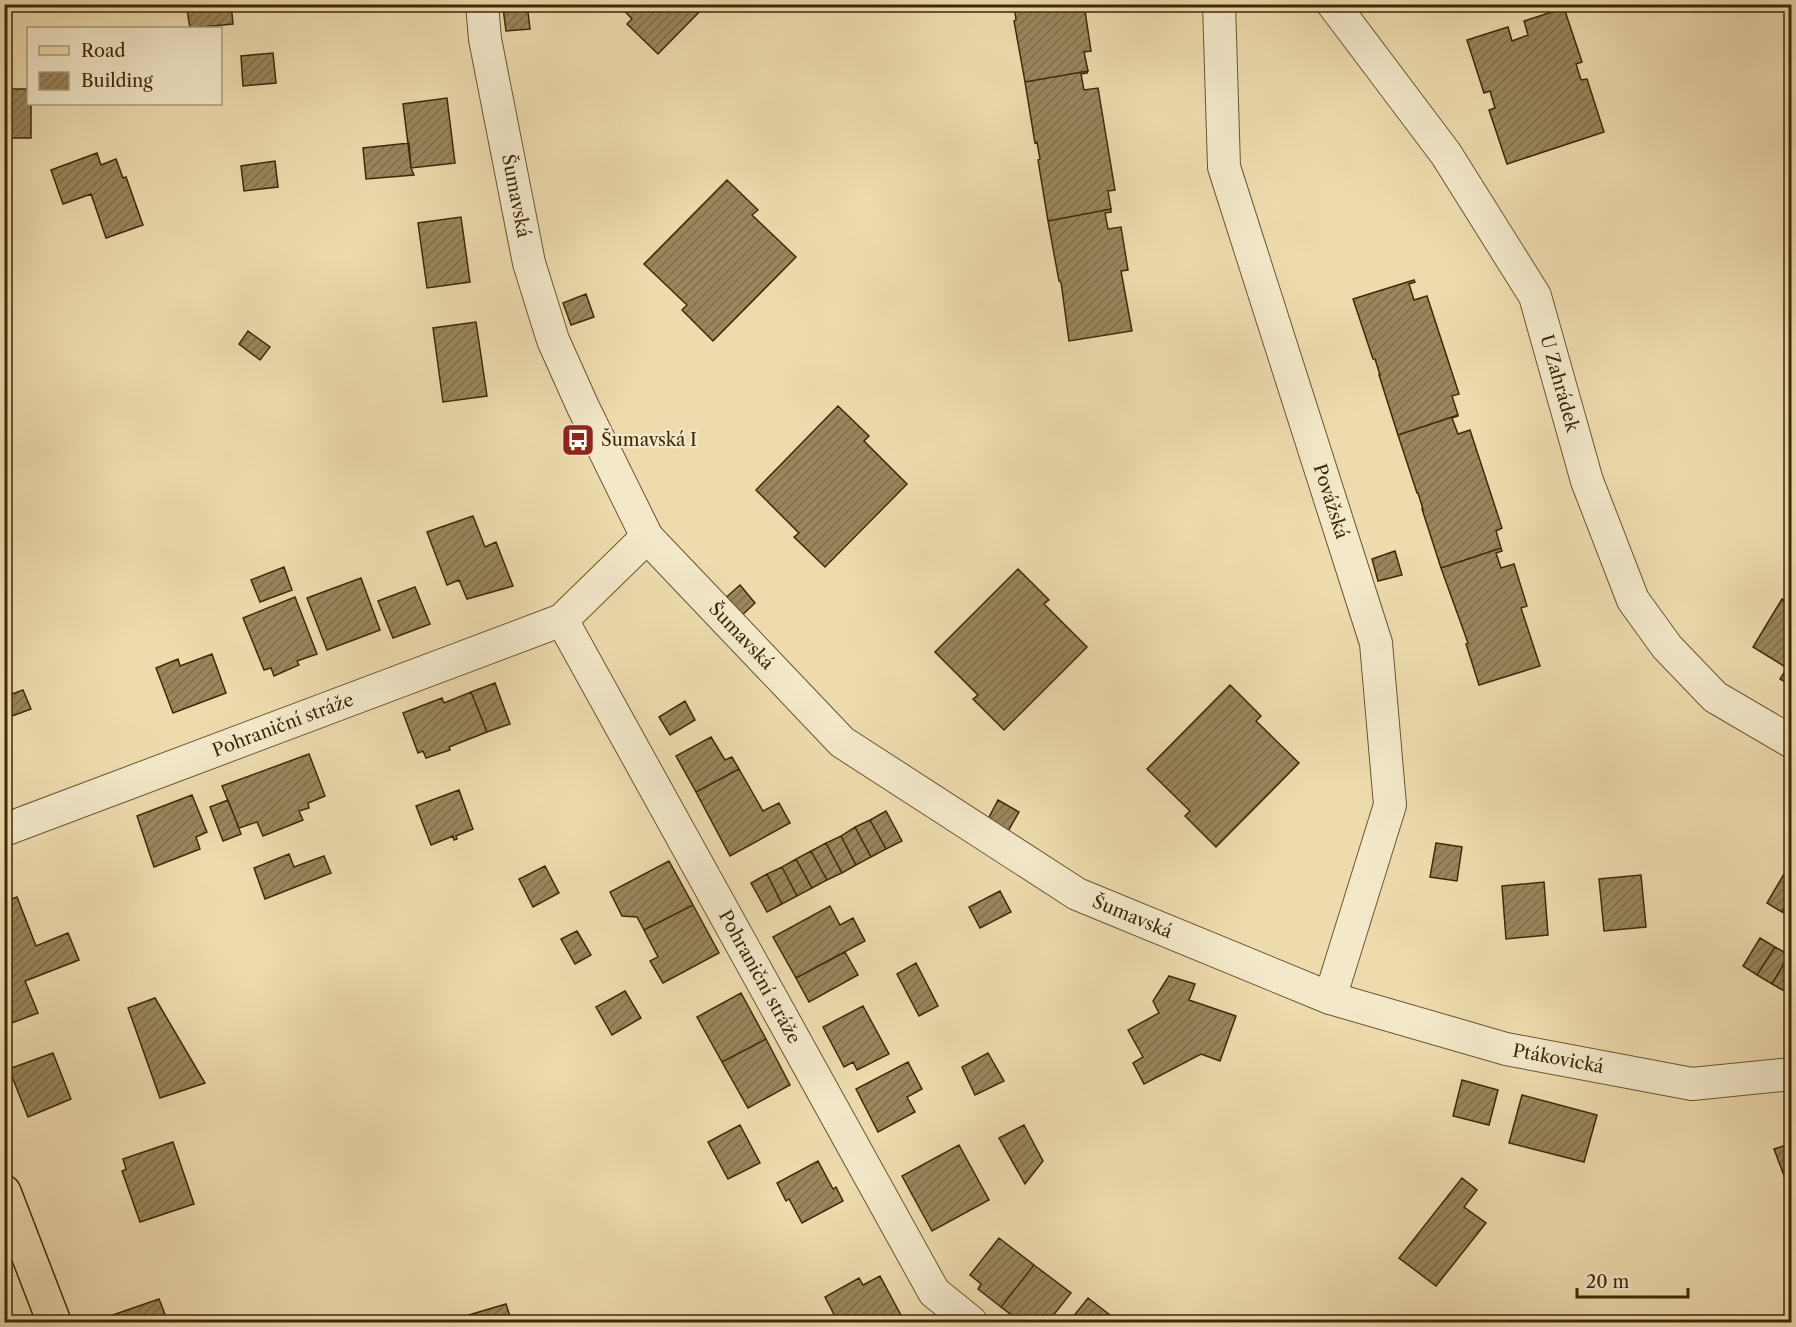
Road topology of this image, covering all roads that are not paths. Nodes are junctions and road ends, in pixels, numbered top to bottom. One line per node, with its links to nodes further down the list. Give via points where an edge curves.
1 (482, 4): 4 (street, Šumavská, via 485,39 529,263 553,340)
2 (1219, 4): 8 (street, Povážská, via 1224,167 1376,643 1390,805)
3 (1333, 4): 6 (street, U Zahrádek, via 1446,154 1535,296 1587,481 1634,600 1667,647 1714,697)
4 (647, 537): 5 (street, Pohraniční stráže); 8 (street, Šumavská, via 842,742 1077,894)
5 (562, 620): 7 (street, Pohraniční stráže); 12 (street, Pohraniční stráže, via 934,1292)
6 (1791, 742)
7 (4, 830)
8 (1330, 998): 9 (street, Ptákovická, via 1506,1049 1692,1084)
9 (1791, 1074)
10 (4, 1192): 11 (main road)
11 (54, 1323)
12 (971, 1323)

